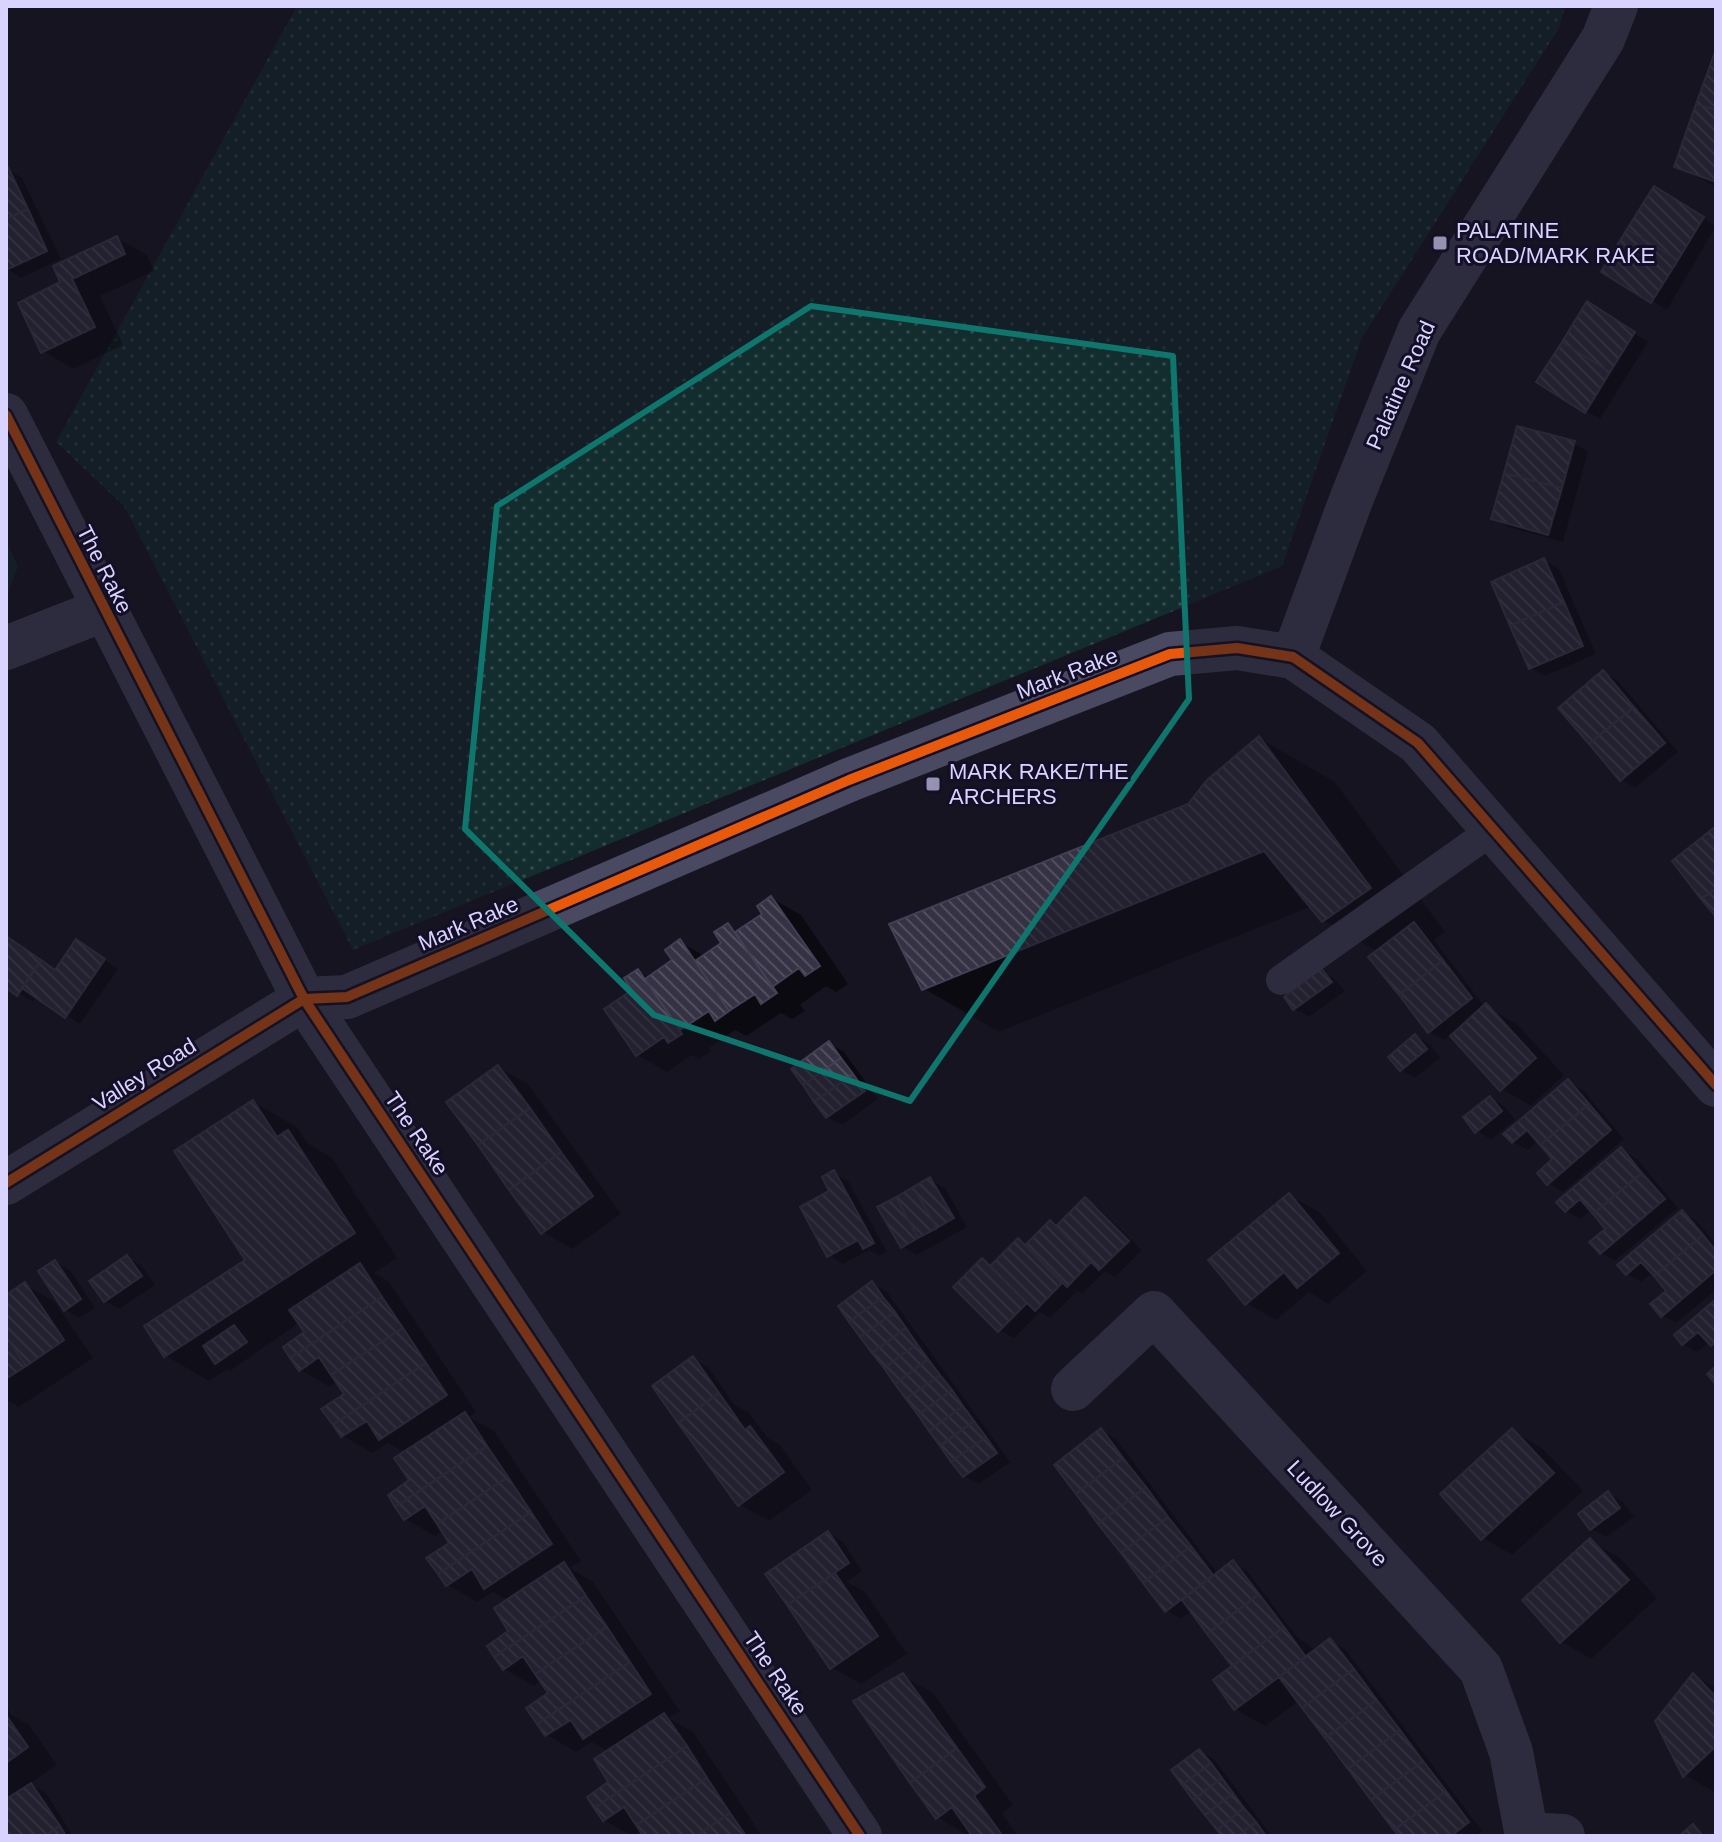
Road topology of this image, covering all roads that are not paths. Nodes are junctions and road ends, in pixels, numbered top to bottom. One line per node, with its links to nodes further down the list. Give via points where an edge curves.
1 (1616, 6): 5 (street, Palatine Road, via 1603,39 1419,331)
2 (6, 415): 3 (street, The Rake)
3 (103, 610): 4 (street); 8 (street, The Rake)
4 (6, 648)
5 (1293, 657): 6 (street, Mark Rake, via 1418,743); 8 (street, Mark Rake, via 1237,648 1170,654 849,780 347,997)
6 (1494, 829): 7 (lane); 9 (street, Mark Rake)
7 (1281, 980)
8 (304, 999): 10 (street, Valley Road); 13 (street, The Rake)
9 (1716, 1085)
10 (6, 1183)
11 (1073, 1389): 12 (street, Ludlow Grove, via 1154,1313 1481,1669)
12 (1539, 1835)
13 (860, 1836)

